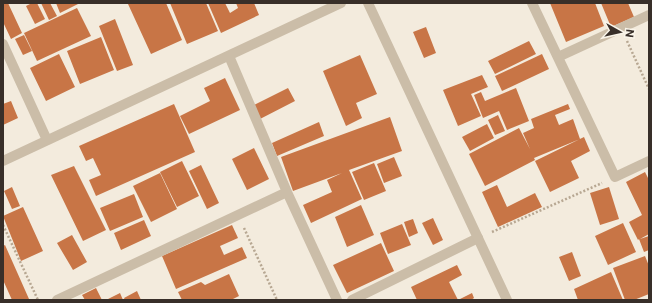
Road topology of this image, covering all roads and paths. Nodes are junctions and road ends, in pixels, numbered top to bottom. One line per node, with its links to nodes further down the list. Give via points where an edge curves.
1 (341, 3): 7 (street)
2 (368, 3): 17 (street)
3 (532, 3): 8 (street)
4 (649, 15): 5 (street)
5 (620, 28): 8 (street); 9 (path)
6 (3, 44): 10 (street)
7 (229, 56): 10 (street); 14 (street)
8 (558, 58): 13 (street)
9 (649, 88)
10 (47, 140): 12 (street)
11 (649, 161): 13 (street)
12 (3, 162)
13 (616, 177): 17 (path)
14 (287, 192): 15 (street); 21 (street)
15 (238, 215): 19 (street); 20 (path)
16 (3, 225): 18 (path)
17 (478, 238): 22 (street); 23 (street)
18 (38, 300)
19 (57, 300)
20 (277, 300)
21 (337, 300)
22 (352, 300)
23 (508, 300)

